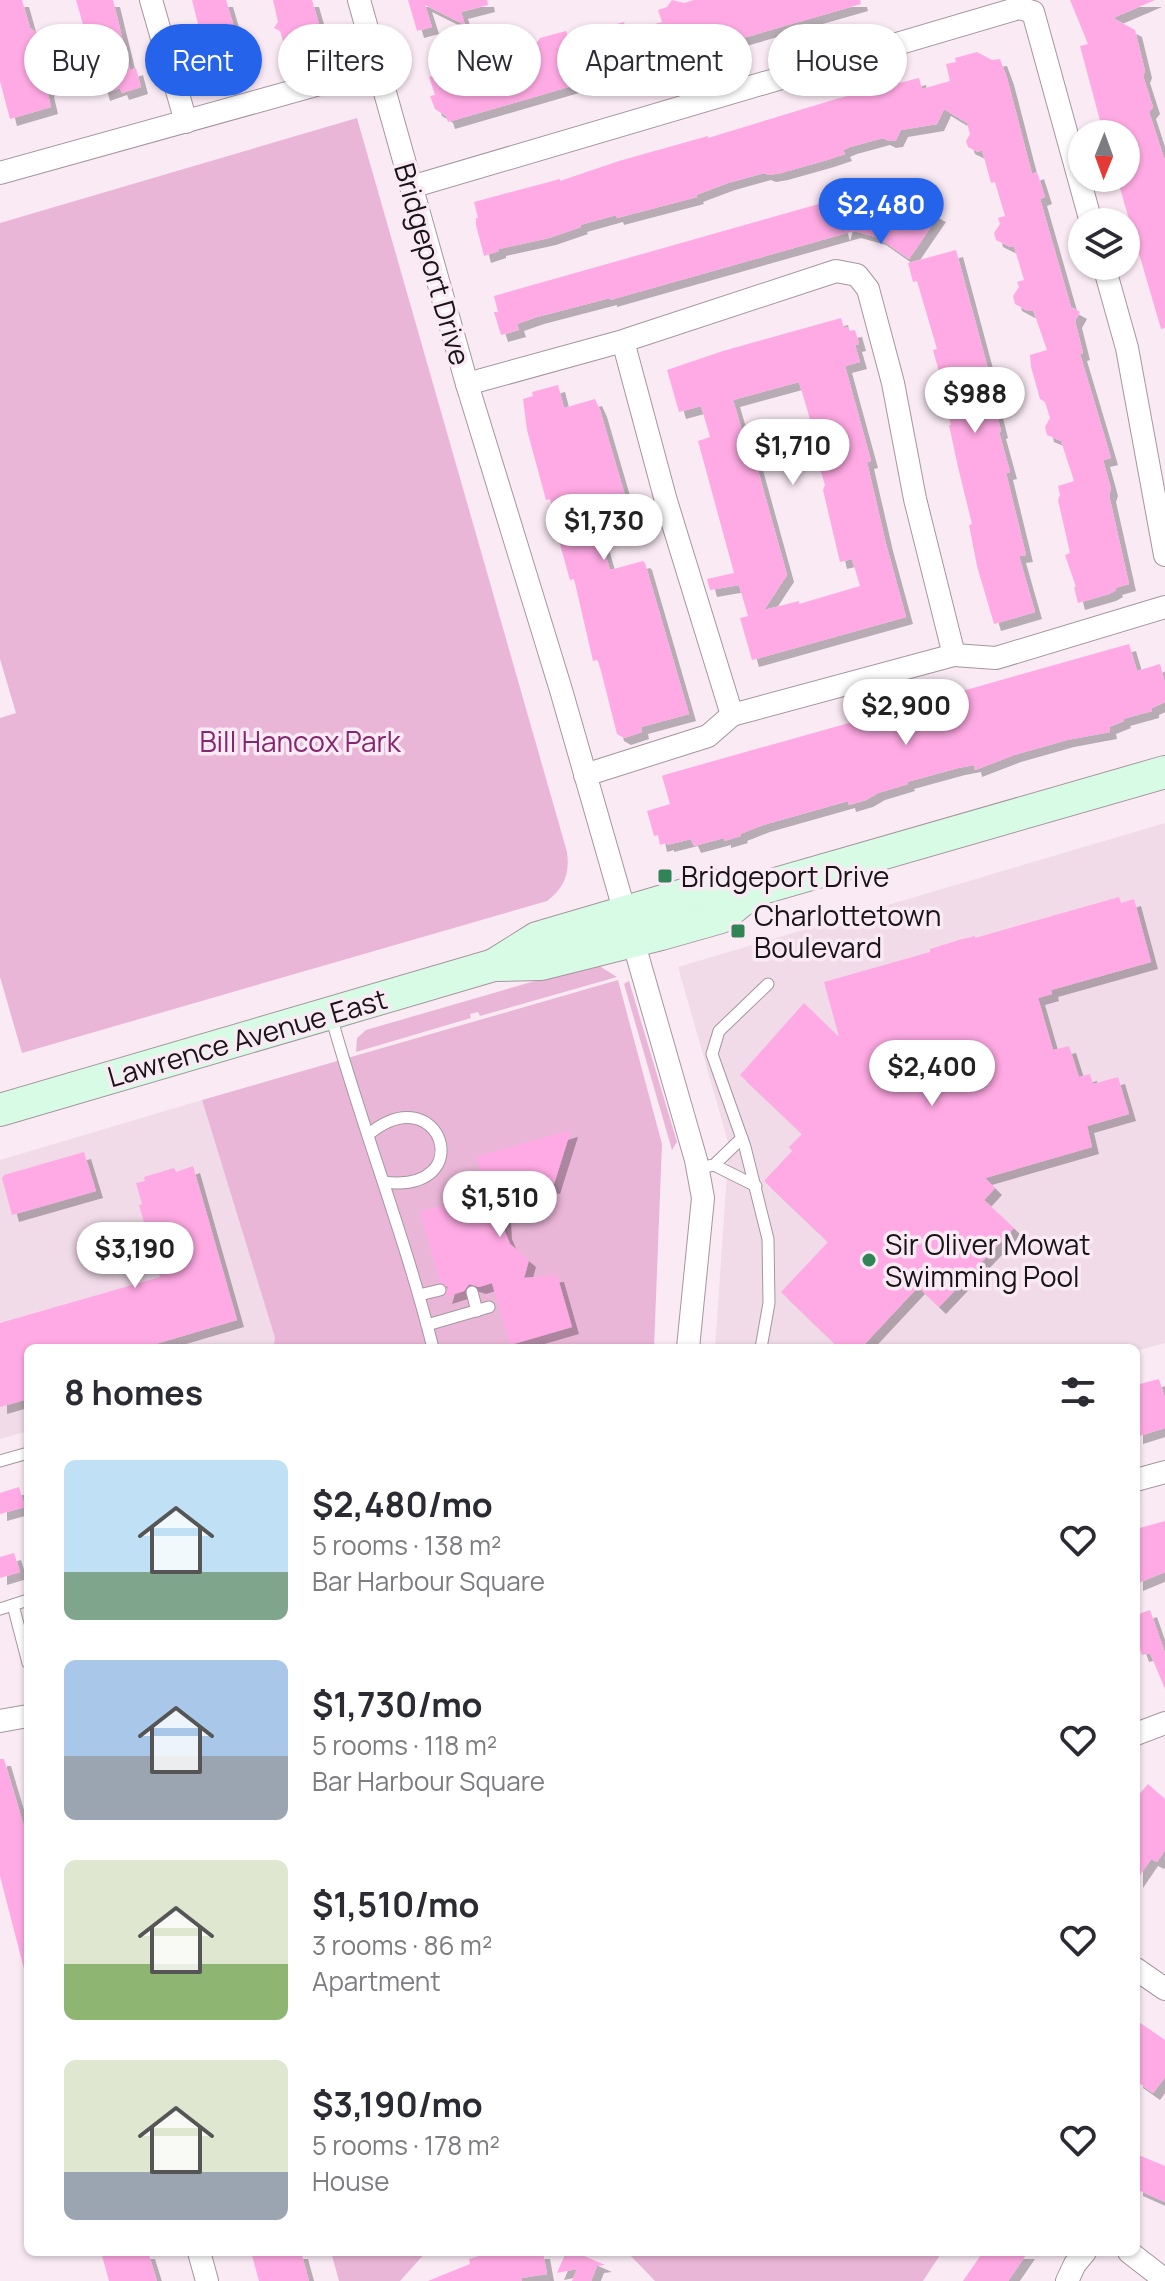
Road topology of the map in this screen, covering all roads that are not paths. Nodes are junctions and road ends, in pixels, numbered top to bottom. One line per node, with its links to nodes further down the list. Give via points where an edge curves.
1 (151, 0): 6 (street)
2 (359, 0): 3 (street, Bridgeport Drive)
3 (365, 24)
4 (278, 96): 6 (street)
5 (385, 96): 8 (street, Bridgeport Drive)
6 (186, 122): 7 (street)
7 (0, 173)
8 (411, 187): 9 (street, via 1019,8 1033,12); 12 (street, Bridgeport Drive)
9 (1087, 208)
10 (1108, 280): 13 (street, via 1127,348)
11 (623, 341): 12 (street); 15 (street, via 836,271 857,275 868,289 893,383); 16 (street)
12 (467, 384): 18 (street, Bridgeport Drive)
13 (1165, 555)
14 (1165, 607): 15 (street, via 996,658)
15 (954, 655): 16 (street)
16 (732, 715): 18 (street, via 708,736)
17 (1165, 772): 19 (main road, Lawrence Avenue East, via 755,890 721,917)
18 (585, 775): 19 (street, Bridgeport Drive)
19 (628, 927): 21 (main road, Lawrence Avenue East, via 541,964 494,965); 25 (street)
20 (768, 984): 24 (lane, via 719,1031 712,1054)
21 (330, 1013): 22 (main road, Lawrence Avenue East); 23 (lane)
22 (0, 1110)
23 (369, 1134): 26 (lane); 26 (lane, via 409,1116 427,1123 443,1151 430,1175 413,1182)
24 (742, 1138): 25 (lane); 27 (lane)
25 (706, 1166): 27 (lane); 35 (street)
26 (384, 1182): 30 (lane)
27 (756, 1186): 36 (lane, via 768,1239 769,1303)
28 (440, 1290): 30 (lane)
29 (472, 1292): 32 (lane)
30 (419, 1295): 33 (lane)
31 (489, 1307): 32 (lane)
32 (477, 1311): 33 (lane)
33 (427, 1325): 34 (lane)
34 (432, 1344)
35 (688, 1344)
36 (762, 1344)
37 (24, 1454): 38 (lane)
38 (0, 1461)
39 (1165, 1472): 40 (street)
40 (1140, 1479)
41 (24, 1601): 42 (lane)
42 (13, 1605): 43 (lane); 44 (lane)
43 (0, 1609)
44 (24, 1648)
45 (24, 1717): 46 (street)
46 (0, 1721)
47 (1165, 1723): 48 (street)
48 (1140, 1731)
49 (1140, 1972): 50 (street)
50 (1165, 1989)
51 (200, 2256): 55 (street)
52 (1082, 2256): 56 (street)
53 (1134, 2256): 54 (street)
54 (1165, 2280)
55 (207, 2281)
56 (1067, 2281)

